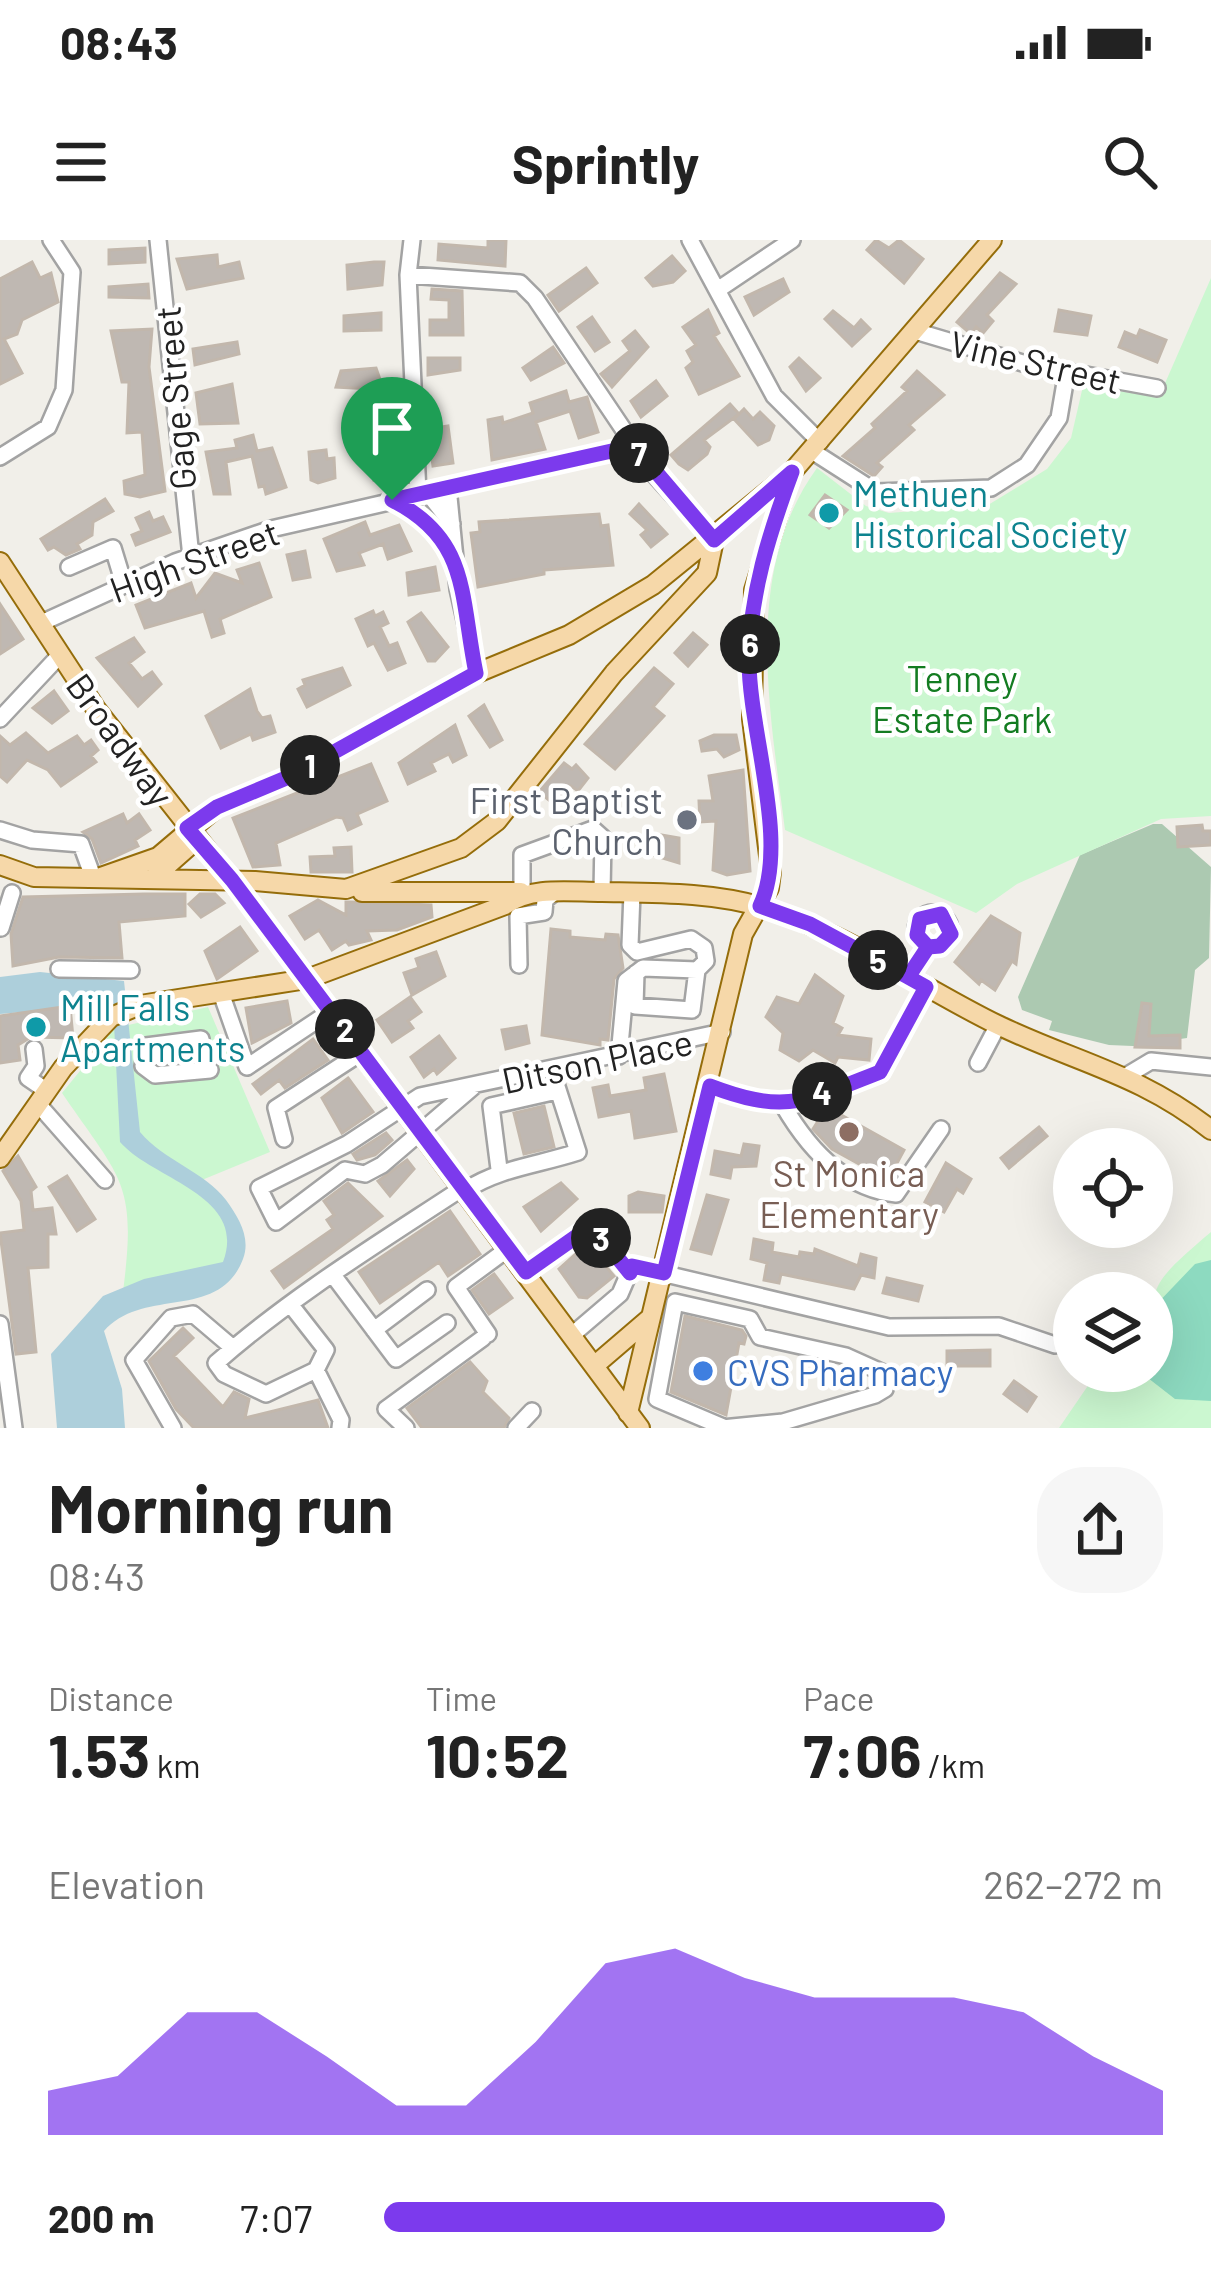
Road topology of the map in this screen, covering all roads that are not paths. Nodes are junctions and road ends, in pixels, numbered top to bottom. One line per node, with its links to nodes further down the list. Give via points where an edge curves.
1 (51, 240): 14 (street, via 72,272 64,390 48,427)
2 (158, 240): 22 (street, Gage Street)
3 (412, 240): 7 (street)
4 (690, 240): 8 (street)
5 (792, 240): 8 (street)
6 (992, 240): 9 (main road)
7 (408, 275): 12 (street, via 520,283); 17 (street)
8 (719, 289): 13 (street, via 775,396)
9 (915, 331): 10 (street, Vine Street); 13 (main road)
10 (1067, 371): 11 (street, Vine Street); 13 (street, via 1048,434 1027,465 991,488 876,492)
11 (1157, 388)
12 (634, 446): 16 (street, High Street); 20 (street)
13 (816, 447): 15 (main road)
14 (0, 457)
15 (792, 472): 20 (main road); 43 (main road, via 754,590 752,719 770,851)
16 (448, 487): 17 (street, High Street); 19 (street)
17 (422, 493): 18 (street, High Street); 19 (street)
18 (392, 500): 21 (street, via 422,516); 22 (street, High Street)
19 (459, 522): 21 (street)
20 (714, 540): 28 (main road, via 569,634); 37 (main road, via 707,574 496,821 423,866)
21 (454, 552): 28 (street)
22 (191, 556): 25 (street, High Street)
23 (0, 562): 26 (main road, Broadway)
24 (69, 567): 25 (street, via 112,548)
25 (124, 584): 26 (street, High Street)
26 (39, 624): 27 (main road, Broadway)
27 (60, 655): 29 (street); 31 (main road, Broadway)
28 (476, 673): 31 (main road, via 291,776 217,807)
29 (0, 719)
30 (0, 830): 33 (street, via 81,844)
31 (191, 834): 33 (main road, via 158,857); 34 (main road); 35 (main road, Broadway)
32 (0, 865): 33 (main road, via 34,877)
33 (97, 877): 34 (main road)
34 (153, 878): 35 (main road)
35 (232, 880): 36 (main road); 44 (main road, Broadway)
36 (276, 881): 37 (main road); 44 (main road)
37 (346, 889): 38 (main road)
38 (522, 892): 39 (main road); 40 (street, via 522,855 593,829 603,838); 52 (main road)
39 (553, 892): 40 (main road); 47 (street, via 544,912 518,916)
40 (602, 892): 42 (main road)
41 (12, 893): 45 (street)
42 (632, 893): 43 (main road); 50 (street, via 630,945 648,951 691,939 704,948)
43 (760, 906): 53 (main road); 57 (main road, via 743,934)
44 (260, 917): 52 (main road, Broadway)
45 (1, 928)
46 (928, 947): 53 (street)
47 (519, 965)
48 (59, 969): 49 (street)
49 (131, 970)
50 (697, 970): 51 (street); 51 (street, via 692,1010 635,1006)
51 (636, 973): 61 (street, via 626,981)
52 (307, 979): 54 (main road); 55 (main road, Broadway)
53 (917, 982): 56 (main road); 71 (street, via 880,1072)
54 (221, 993): 55 (street, via 247,1067); 70 (main road, via 111,1017)
55 (331, 1011): 60 (main road, Broadway)
56 (998, 1025): 62 (street); 66 (main road)
57 (722, 1032): 61 (street, Ditson Place); 67 (main road)
58 (201, 1039): 64 (street, via 146,1046 143,1066 155,1075)
59 (34, 1049): 70 (street, via 28,1078)
60 (362, 1052): 72 (main road, Broadway); 76 (street, via 276,1108)
61 (619, 1056): 65 (street, Ditson Place)
62 (978, 1063)
63 (1211, 1067): 66 (street, via 1151,1061)
64 (210, 1070)
65 (552, 1071): 68 (street, Ditson Place); 69 (street)
66 (1126, 1076): 74 (main road, via 1169,1096)
67 (710, 1086): 71 (street); 86 (main road)
68 (473, 1087): 72 (street, Ditson Place); 75 (street, Ditson Place)
69 (557, 1090): 79 (street, via 491,1106); 79 (street, via 578,1152 523,1170)
70 (42, 1097): 77 (main road); 80 (street)
71 (783, 1105): 73 (street, via 798,1131 863,1190 896,1194)
72 (403, 1106): 75 (main road, Broadway); 78 (street, Ditson Place)
73 (941, 1129)
74 (1211, 1130)
75 (422, 1132): 81 (main road, Broadway); 82 (street, Ditson Place, via 382,1165 365,1174 344,1170)
76 (284, 1139)
77 (0, 1158)
78 (300, 1169): 82 (street); 82 (street, Ditson Place, via 259,1188 276,1222)
79 (499, 1169): 81 (street)
80 (105, 1180)
81 (465, 1189): 83 (main road, Broadway); 87 (street)
82 (316, 1193)
83 (508, 1248): 84 (main road, Broadway); 107 (street, via 456,1287 485,1336 386,1409)
84 (526, 1272): 85 (street, via 587,1229); 95 (main road, Broadway)
85 (630, 1273): 86 (street, via 632,1266); 95 (street, via 620,1294)
86 (664, 1273): 89 (street); 91 (main road)
87 (333, 1275): 90 (street); 94 (street)
88 (428, 1290): 94 (street)
89 (766, 1297): 96 (street); 97 (street, via 889,1327 999,1326)
90 (294, 1300): 98 (street); 99 (street, via 326,1350)
91 (652, 1314): 100 (main road); 102 (main road)
92 (446, 1323): 94 (street, via 396,1360)
93 (0, 1324): 104 (street)
94 (374, 1330)
95 (572, 1335): 100 (main road, Broadway)
96 (760, 1336): 103 (street, via 750,1319 675,1302 657,1399); 103 (street, via 876,1366 886,1374 885,1389 783,1422)
97 (1053, 1345)
98 (233, 1348): 99 (street, via 216,1364 266,1394); 105 (street, via 193,1314 171,1318 134,1360)
99 (320, 1366): 106 (street)
100 (594, 1366): 102 (main road, Broadway)
101 (532, 1411): 108 (street)
102 (634, 1420)
103 (716, 1426)
104 (14, 1428)
105 (173, 1428)
106 (340, 1428)
107 (406, 1428)
108 (517, 1428)

